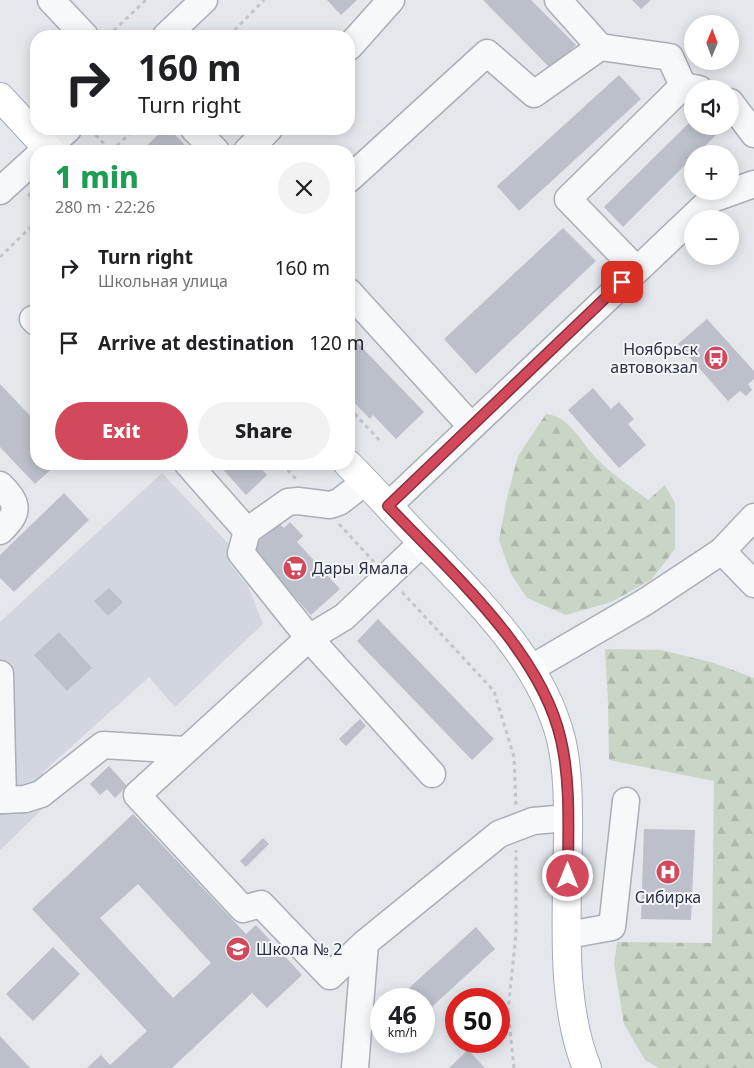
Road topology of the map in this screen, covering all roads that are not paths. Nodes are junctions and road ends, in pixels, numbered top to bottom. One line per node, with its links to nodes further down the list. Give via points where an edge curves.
1 (51, 0): 5 (street)
2 (204, 0): 6 (street)
3 (391, 0): 7 (street)
4 (558, 0): 8 (street)
5 (79, 30)
6 (172, 30)
7 (355, 40)
8 (600, 47): 9 (street, via 670,57); 24 (street, via 534,94 487,53)
9 (686, 80)
10 (684, 93): 27 (street, via 568,199)
11 (0, 97): 13 (main road)
12 (739, 114): 14 (street)
13 (30, 134)
14 (754, 134)
15 (31, 135): 19 (main road)
16 (62, 135): 20 (street)
17 (200, 135): 21 (street)
18 (263, 135): 22 (street)
19 (39, 145)
20 (52, 145)
21 (210, 145)
22 (252, 145)
23 (30, 165): 26 (street)
24 (355, 174)
25 (754, 184): 27 (street, via 712,199)
26 (0, 191)
27 (636, 269): 29 (street)
28 (355, 299): 29 (street)
29 (471, 426): 33 (street)
30 (193, 470): 36 (street)
31 (357, 473): 33 (main road); 36 (street, via 339,502 321,505 288,502)
32 (0, 485): 35 (street, via 12,497 15,507 13,518)
33 (388, 506): 37 (main road)
34 (754, 516): 38 (street)
35 (0, 530)
36 (247, 531): 40 (street, via 240,554)
37 (422, 543): 40 (street, via 344,617); 41 (main road, via 503,629)
38 (722, 551): 39 (street); 41 (street, via 645,602)
39 (754, 584)
40 (309, 638): 43 (street); 44 (street)
41 (530, 669): 47 (main road, via 561,739)
42 (0, 674): 45 (street)
43 (185, 750): 45 (street, via 103,745 41,794 25,799); 49 (street, via 137,795 243,909 260,904 330,976)
44 (432, 774)
45 (1, 800)
46 (626, 801): 48 (street, via 612,927)
47 (568, 818): 48 (main road); 49 (street, via 533,821 499,834)
48 (568, 935): 51 (main road, via 573,1018)
49 (365, 943): 50 (street)
50 (355, 1068)
51 (587, 1068)

